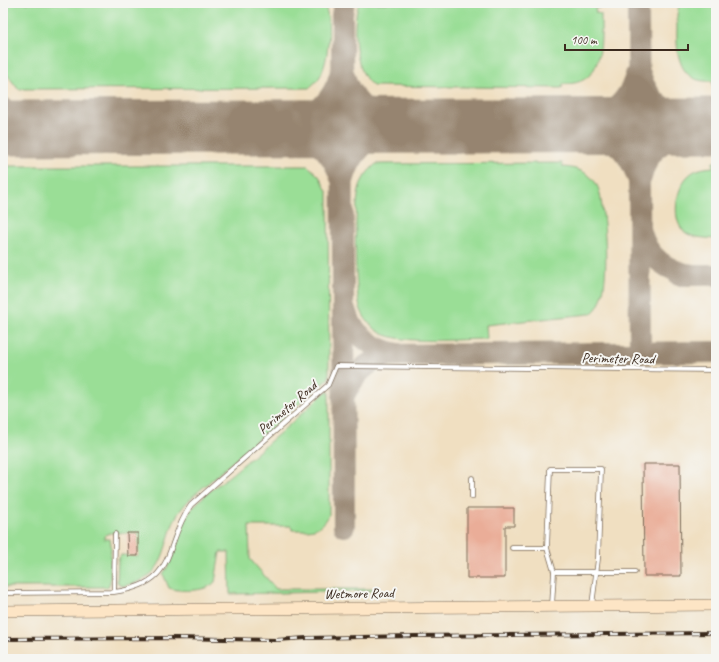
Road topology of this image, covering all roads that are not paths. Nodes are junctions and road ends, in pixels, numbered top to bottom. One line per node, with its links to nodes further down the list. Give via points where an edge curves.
1 (716, 370): 11 (lane, Perimeter Road, via 336,366 328,385 191,505 181,519 165,565 158,574 131,590)
2 (472, 478): 3 (lane)
3 (472, 497)
4 (115, 534): 11 (lane)
5 (512, 548): 6 (lane)
6 (547, 548): 7 (lane); 8 (lane, via 550,469 601,469 598,560)
7 (554, 572): 8 (lane); 14 (lane)
8 (595, 572): 9 (lane); 12 (lane)
9 (635, 572)
10 (3, 592): 11 (lane, Perimeter Road)
11 (114, 592)
12 (592, 606): 13 (main road, Wetmore Road); 14 (main road, Wetmore Road)
13 (716, 606)
14 (552, 607): 15 (main road, Wetmore Road)
15 (3, 611)

